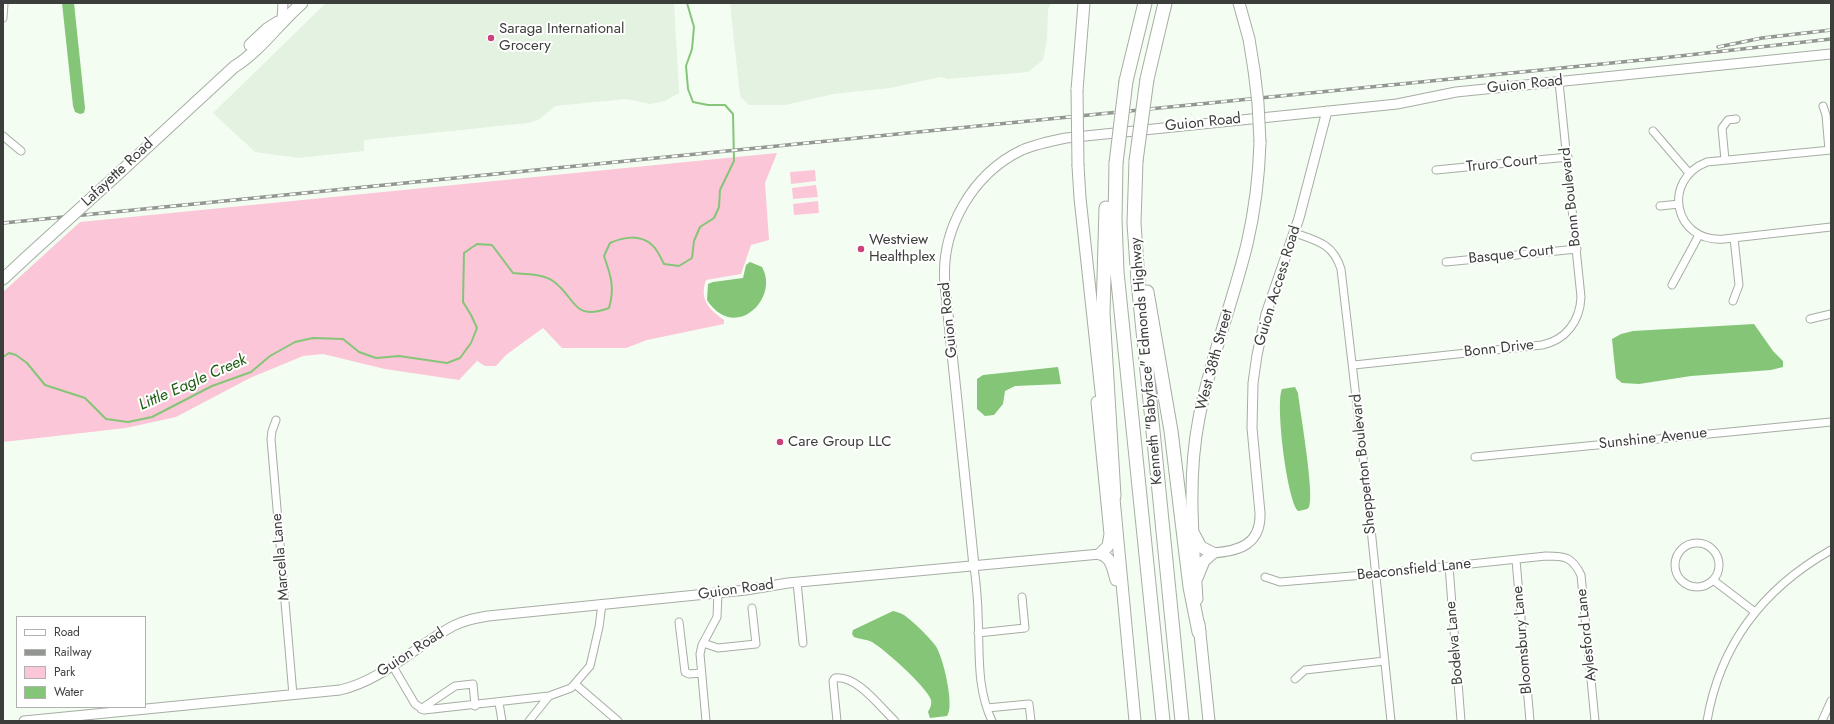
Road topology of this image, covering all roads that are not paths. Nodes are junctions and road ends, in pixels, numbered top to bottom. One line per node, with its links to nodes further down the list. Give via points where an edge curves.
1 (4, 3): 8 (street)
2 (283, 3): 9 (street)
3 (302, 3): 9 (main road, Lafayette Road)
4 (1084, 3): 39 (main road, bridge, via 1077,90 1078,166)
5 (1145, 3): 21 (highway, Kenneth "Babyface" Edmonds Highway, bridge, via 1126,81)
6 (1165, 3): 26 (highway, Kenneth "Babyface" Edmonds Highway, bridge, via 1147,80 1136,161)
7 (1239, 3): 45 (main road, West 38th Street, bridge, via 1249,39 1258,103 1260,142 1256,196 1248,243 1198,420 1192,472)
8 (3, 18)
9 (282, 20): 33 (main road, Lafayette Road, bridge, via 267,29 234,61 234,67)
10 (1831, 54): 11 (street, Guion Road)
11 (1559, 82): 13 (street, Guion Road, via 1456,92 1397,104); 19 (street, Bonn Boulevard)
12 (1823, 106): 17 (street)
13 (1327, 111): 28 (street, Guion Access Road); 51 (street, Guion Road, via 1054,140 1013,155 988,174 971,193 959,212 951,233 944,270)
14 (1736, 119): 20 (street, via 1728,120 1722,128)
15 (1653, 130): 23 (street)
16 (3, 136): 18 (street)
17 (1830, 150): 20 (street)
18 (21, 151)
19 (1568, 157): 22 (street, Truro Court); 31 (street, Bonn Boulevard)
20 (1725, 160): 23 (street, via 1707,162)
21 (1116, 163): 44 (highway, via 1107,206 1103,307); 91 (highway, Kenneth "Babyface" Edmonds Highway, via 1117,272)
22 (1436, 170)
23 (1689, 173): 24 (street, via 1679,191)
24 (1679, 204): 25 (street); 29 (street, via 1684,220)
25 (1660, 206)
26 (1134, 223): 65 (highway, via 1171,431 1190,587); 92 (highway, Kenneth "Babyface" Edmonds Highway, via 1138,288)
27 (1831, 227): 30 (street)
28 (1295, 233): 40 (street, Shepperton Boulevard, via 1315,239 1336,255 1341,269); 47 (street, Guion Access Road, via 1266,314 1254,377 1252,428 1259,527 1255,536 1244,546 1232,551)
29 (1699, 235): 30 (street, via 1716,239); 34 (street)
30 (1734, 238): 35 (street, via 1739,285)
31 (1576, 249): 32 (street, Basque Court); 36 (street, Bonn Boulevard, via 1581,298)
32 (1446, 262)
33 (3, 279)
34 (1672, 285)
35 (1733, 301)
36 (1579, 313): 40 (street, Bonn Drive, via 1564,334 1546,344)
37 (1831, 314): 38 (street)
38 (1810, 319)
39 (1097, 353): 44 (main road); 48 (main road, via 1096,397 1110,534 1108,546)
40 (1354, 365): 53 (street, Shepperton Boulevard)
41 (276, 420): 74 (street, Marcella Lane, via 271,439)
42 (1831, 422): 43 (street, Sunshine Avenue)
43 (1474, 457)
44 (1114, 496): 63 (main road)
45 (1191, 528): 47 (main road, via 1200,545); 55 (main road, West 38th Street)
46 (1831, 550): 62 (street, via 1792,575)
47 (1213, 553): 55 (main road, via 1204,561)
48 (1100, 554): 51 (street, Guion Road); 63 (main road, via 1108,558 1113,569)
49 (1563, 556): 50 (street, Beaconsfield Lane); 97 (street, Aylesford Lane, via 1575,563 1581,575)
50 (1516, 560): 52 (street, Beaconsfield Lane); 96 (street, Bloomsbury Lane)
51 (974, 566): 57 (street, Guion Road); 66 (street)
52 (1449, 566): 53 (street, Beaconsfield Lane); 95 (street, Bodelva Lane)
53 (1376, 574): 54 (street, Beaconsfield Lane, via 1280,582); 69 (street, Shepperton Boulevard)
54 (1264, 577)
55 (1196, 579): 65 (main road, West 38th Street)
56 (1713, 580): 56 (street, via 1719,564 1712,550 1703,544 1689,545 1677,556 1676,570 1687,585 1706,586); 62 (street)
57 (797, 582): 58 (street, Guion Road); 68 (street)
58 (718, 593): 60 (street, Guion Road); 67 (street, via 716,620)
59 (1022, 597): 66 (street, via 1024,628)
60 (602, 604): 70 (street, Guion Road, via 471,619 453,626); 73 (street, via 592,663)
61 (752, 608): 67 (street, via 756,644 718,648)
62 (1755, 612): 98 (street, via 1738,635 1726,658 1713,691)
63 (1125, 620): 90 (main road)
64 (679, 622): 71 (street, via 685,672)
65 (1200, 632): 93 (main road, West 38th Street)
66 (978, 633): 79 (street, via 980,676)
67 (703, 643): 71 (street, via 700,654)
68 (803, 643)
69 (1385, 661): 72 (street, via 1305,670); 94 (street, Shepperton Boulevard)
70 (392, 665): 74 (street, Guion Road, via 349,688); 80 (street, via 415,704)
71 (701, 674): 86 (street)
72 (1294, 678)
73 (575, 684): 75 (street, via 566,691); 85 (street)
74 (294, 695): 82 (street, Guion Road)
75 (549, 696): 77 (street); 84 (street)
76 (1831, 701): 99 (street)
77 (499, 703): 78 (street); 83 (street)
78 (475, 706): 80 (street, via 428,711); 80 (street, via 473,684 455,686)
79 (987, 708): 88 (street); 89 (street, via 1029,704)
80 (421, 709)
81 (890, 720): 87 (street, via 856,683 836,678 833,681)
82 (24, 721)
83 (502, 721)
84 (529, 721)
85 (618, 721)
86 (706, 721)
87 (837, 721)
88 (992, 721)
89 (1031, 721)
90 (1135, 721)
91 (1163, 721)
92 (1182, 721)
93 (1209, 721)
94 (1391, 721)
95 (1461, 721)
96 (1530, 721)
97 (1595, 721)
98 (1706, 721)
99 (1822, 721)

